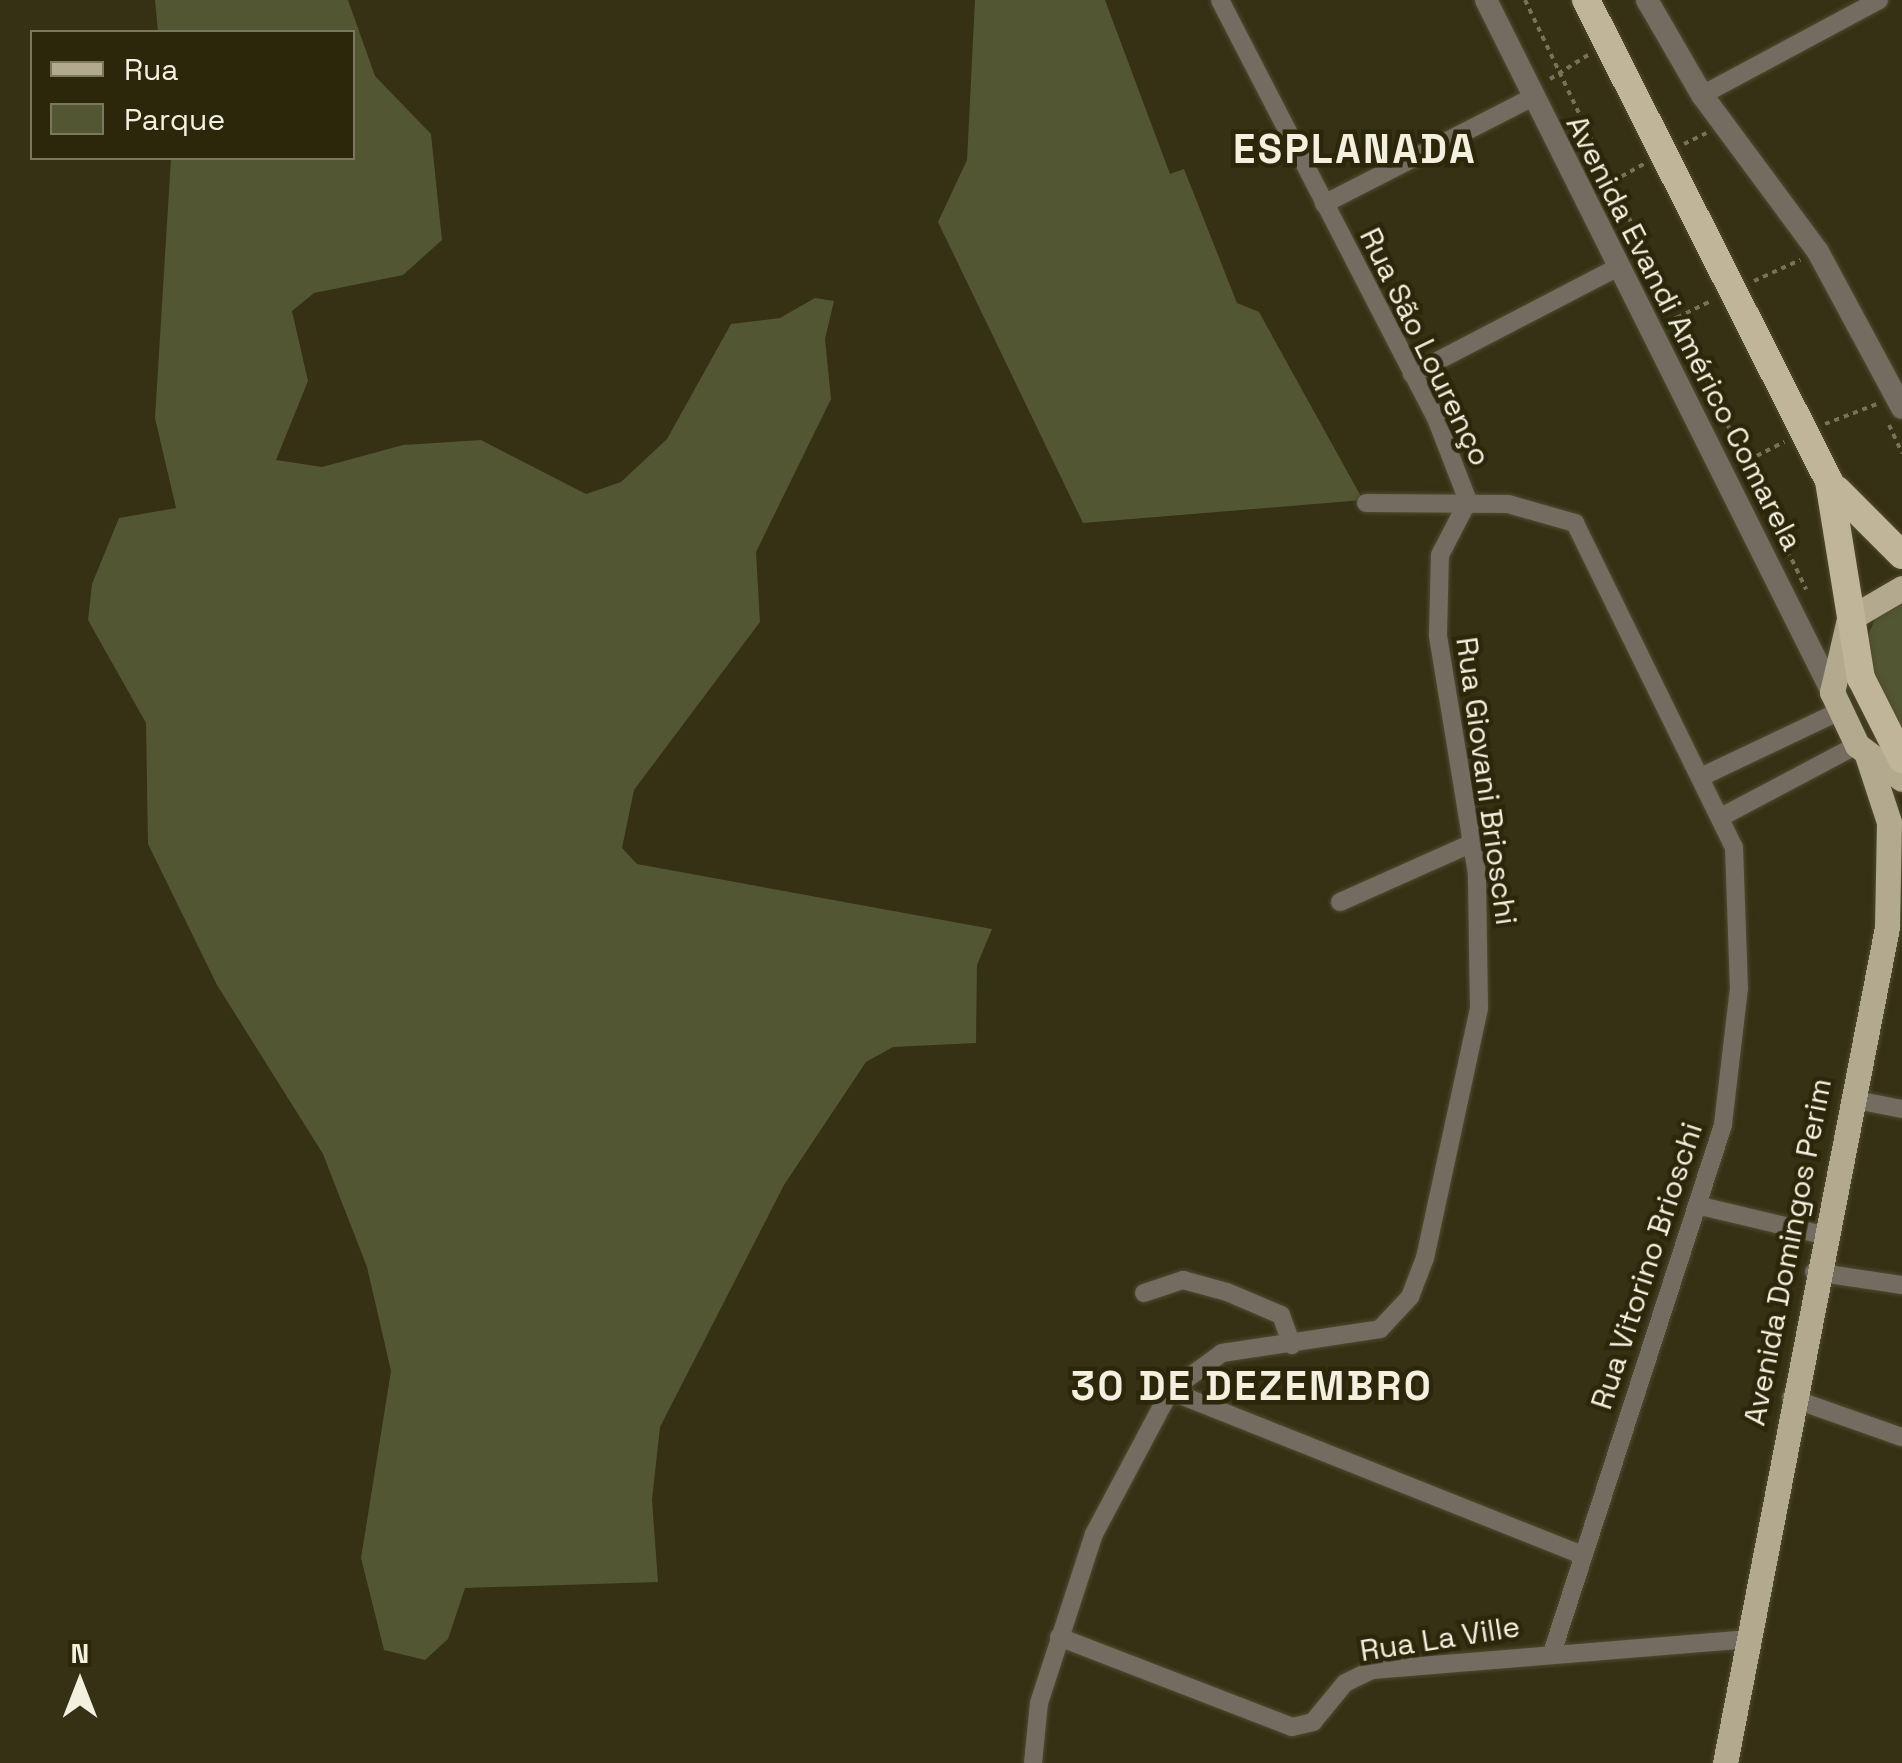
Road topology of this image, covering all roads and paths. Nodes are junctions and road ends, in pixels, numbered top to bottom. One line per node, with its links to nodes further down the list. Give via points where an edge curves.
1 (1220, 0): 11 (street, Rua São Lourenço)
2 (1486, 0): 8 (street, Avenida Evandi Américo Comarela)
3 (1526, 0): 24 (path, via 1794,557 1807,607)
4 (1586, 0): 19 (highway)
5 (1647, 0): 7 (street)
6 (1879, 0): 7 (street)
7 (1702, 94): 17 (street, via 1818,252)
8 (1532, 98): 11 (street); 13 (street, Avenida Evandi Américo Comarela)
9 (1694, 118): 10 (path)
10 (1711, 146)
11 (1324, 204): 15 (street, Rua São Lourenço)
12 (1788, 245): 14 (path)
13 (1618, 268): 15 (street); 24 (street, Avenida Evandi Américo Comarela)
14 (1806, 269)
15 (1412, 374): 20 (street, Rua São Lourenço)
16 (1870, 388): 18 (path)
17 (1902, 408)
18 (1902, 453)
19 (1829, 481): 22 (highway); 25 (highway, via 1848,562)
20 (1468, 501): 21 (street); 29 (street, Rua São Lourenço, via 1576,522); 32 (street, Rua Giovani Brioschi, via 1446,535 1437,586 1444,702)
21 (1366, 504)
22 (1902, 556)
23 (1902, 588): 25 (main road)
24 (1792, 614): 26 (street, Avenida Evandi Américo Comarela)
25 (1849, 620): 26 (main road); 28 (highway, via 1861,678)
26 (1835, 702): 27 (main road); 29 (street)
27 (1862, 750): 30 (main road); 31 (street); 34 (main road, Avenida Domingos Perim, via 1890,822)
28 (1902, 759)
29 (1703, 776): 31 (street, Rua Vitorino Brioschi)
30 (1902, 780)
31 (1723, 816): 37 (street, Rua Vitorino Brioschi, via 1739,881 1740,988 1723,1125)
32 (1470, 844): 33 (street); 42 (street, Rua Giovani Brioschi, via 1480,909 1476,1040 1426,1258 1410,1298 1380,1329)
33 (1340, 902)
34 (1894, 924): 35 (main road, Avenida Domingos Perim)
35 (1851, 1099): 36 (street); 38 (main road, Avenida Domingos Perim)
36 (1902, 1109)
37 (1701, 1206): 38 (street); 46 (street, Rua Vitorino Brioschi)
38 (1823, 1235): 39 (main road, Avenida Domingos Perim)
39 (1814, 1272): 40 (street); 44 (main road, Avenida Domingos Perim)
40 (1902, 1285)
41 (1144, 1294): 42 (street, via 1183,1280 1227,1292 1281,1315)
42 (1292, 1345): 43 (street, Rua Giovani Brioschi, via 1222,1353)
43 (1170, 1392): 46 (street); 47 (street, Rua Giovani Brioschi, via 1094,1534)
44 (1791, 1398): 45 (street); 48 (main road, Avenida Domingos Perim)
45 (1902, 1437)
46 (1580, 1554): 49 (street, Rua Vitorino Brioschi)
47 (1059, 1637): 49 (street, Rua La Ville, via 1292,1727 1313,1722 1345,1683 1372,1670); 50 (street, Rua Giovani Brioschi)
48 (1746, 1638): 49 (street, Rua La Ville); 51 (main road, Avenida Domingos Perim)
49 (1554, 1650)
50 (1033, 1763)
51 (1726, 1763)

